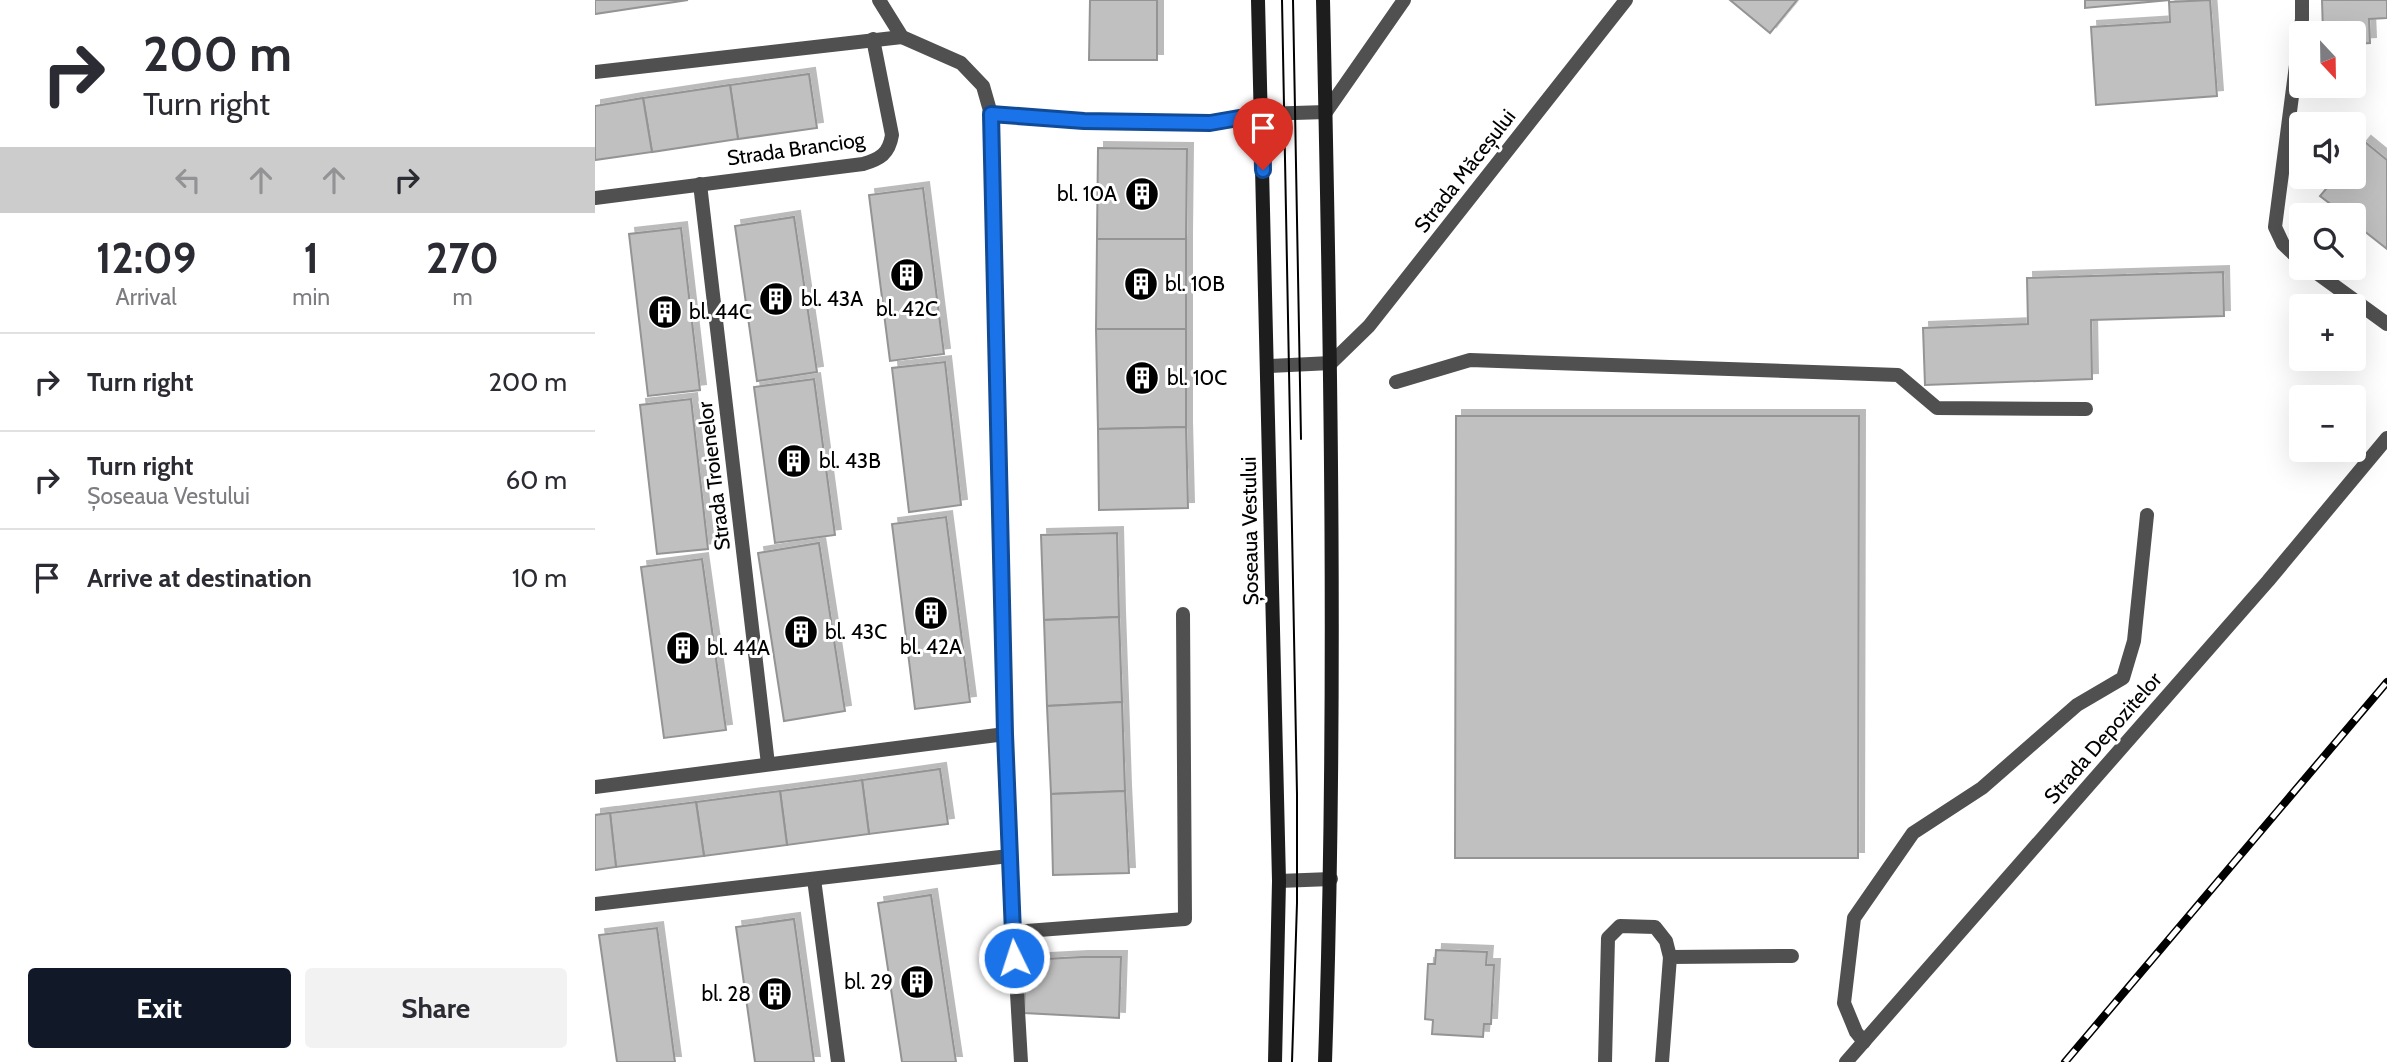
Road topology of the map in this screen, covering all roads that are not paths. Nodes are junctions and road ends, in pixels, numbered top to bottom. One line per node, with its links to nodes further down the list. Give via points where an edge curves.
1 (879, 0): 7 (street)
2 (1258, 0): 12 (main road, Șoseaua Vestului)
3 (1323, 0): 10 (main road)
4 (1404, 0): 10 (street)
5 (1626, 0): 18 (street, Strada Măceșului, via 1369,326)
6 (2302, 0): 15 (street, via 2275,227)
7 (902, 37): 8 (street); 11 (street, via 961,62 983,86)
8 (873, 39): 9 (street); 13 (street, Strada Branciog, via 892,135 885,155 863,164)
9 (595, 72)
10 (1326, 112): 12 (street); 18 (main road)
11 (991, 114): 12 (street, via 1210,123); 25 (street)
12 (1262, 114): 19 (main road, Șoseaua Vestului)
13 (701, 184): 14 (street, Strada Branciog); 26 (street, Strada Troienelor)
14 (595, 198)
15 (2289, 250)
16 (2326, 280): 17 (street)
17 (2387, 324)
18 (1331, 363): 19 (street); 30 (main road)
19 (1268, 366): 31 (main road, Șoseaua Vestului)
20 (1396, 382): 21 (street, via 1470,360 1898,374 1937,408)
21 (2087, 409)
22 (2387, 438): 36 (street, Strada Depozitelor, via 2268,581)
23 (2147, 515): 36 (street, via 2134,640 2123,678 2077,705 1982,788 1913,833 1854,918 1844,1003)
24 (1183, 614): 33 (street, via 1185,919)
25 (1005, 734): 26 (street); 28 (street)
26 (768, 764): 27 (street)
27 (595, 787)
28 (1009, 856): 29 (street); 33 (street)
29 (814, 879): 32 (street); 37 (street)
30 (1331, 879): 31 (street); 40 (main road)
31 (1279, 881): 39 (main road, Șoseaua Vestului)
32 (595, 904)
33 (1012, 932): 38 (street)
34 (1792, 956): 35 (street)
35 (1670, 957): 41 (street, via 1666,941 1655,927 1620,926 1608,938); 42 (street)
36 (1864, 1042): 43 (street, Strada Depozitelor)
37 (838, 1062)
38 (1021, 1062)
39 (1275, 1062)
40 (1325, 1062)
41 (1605, 1062)
42 (1662, 1062)
43 (1846, 1062)

